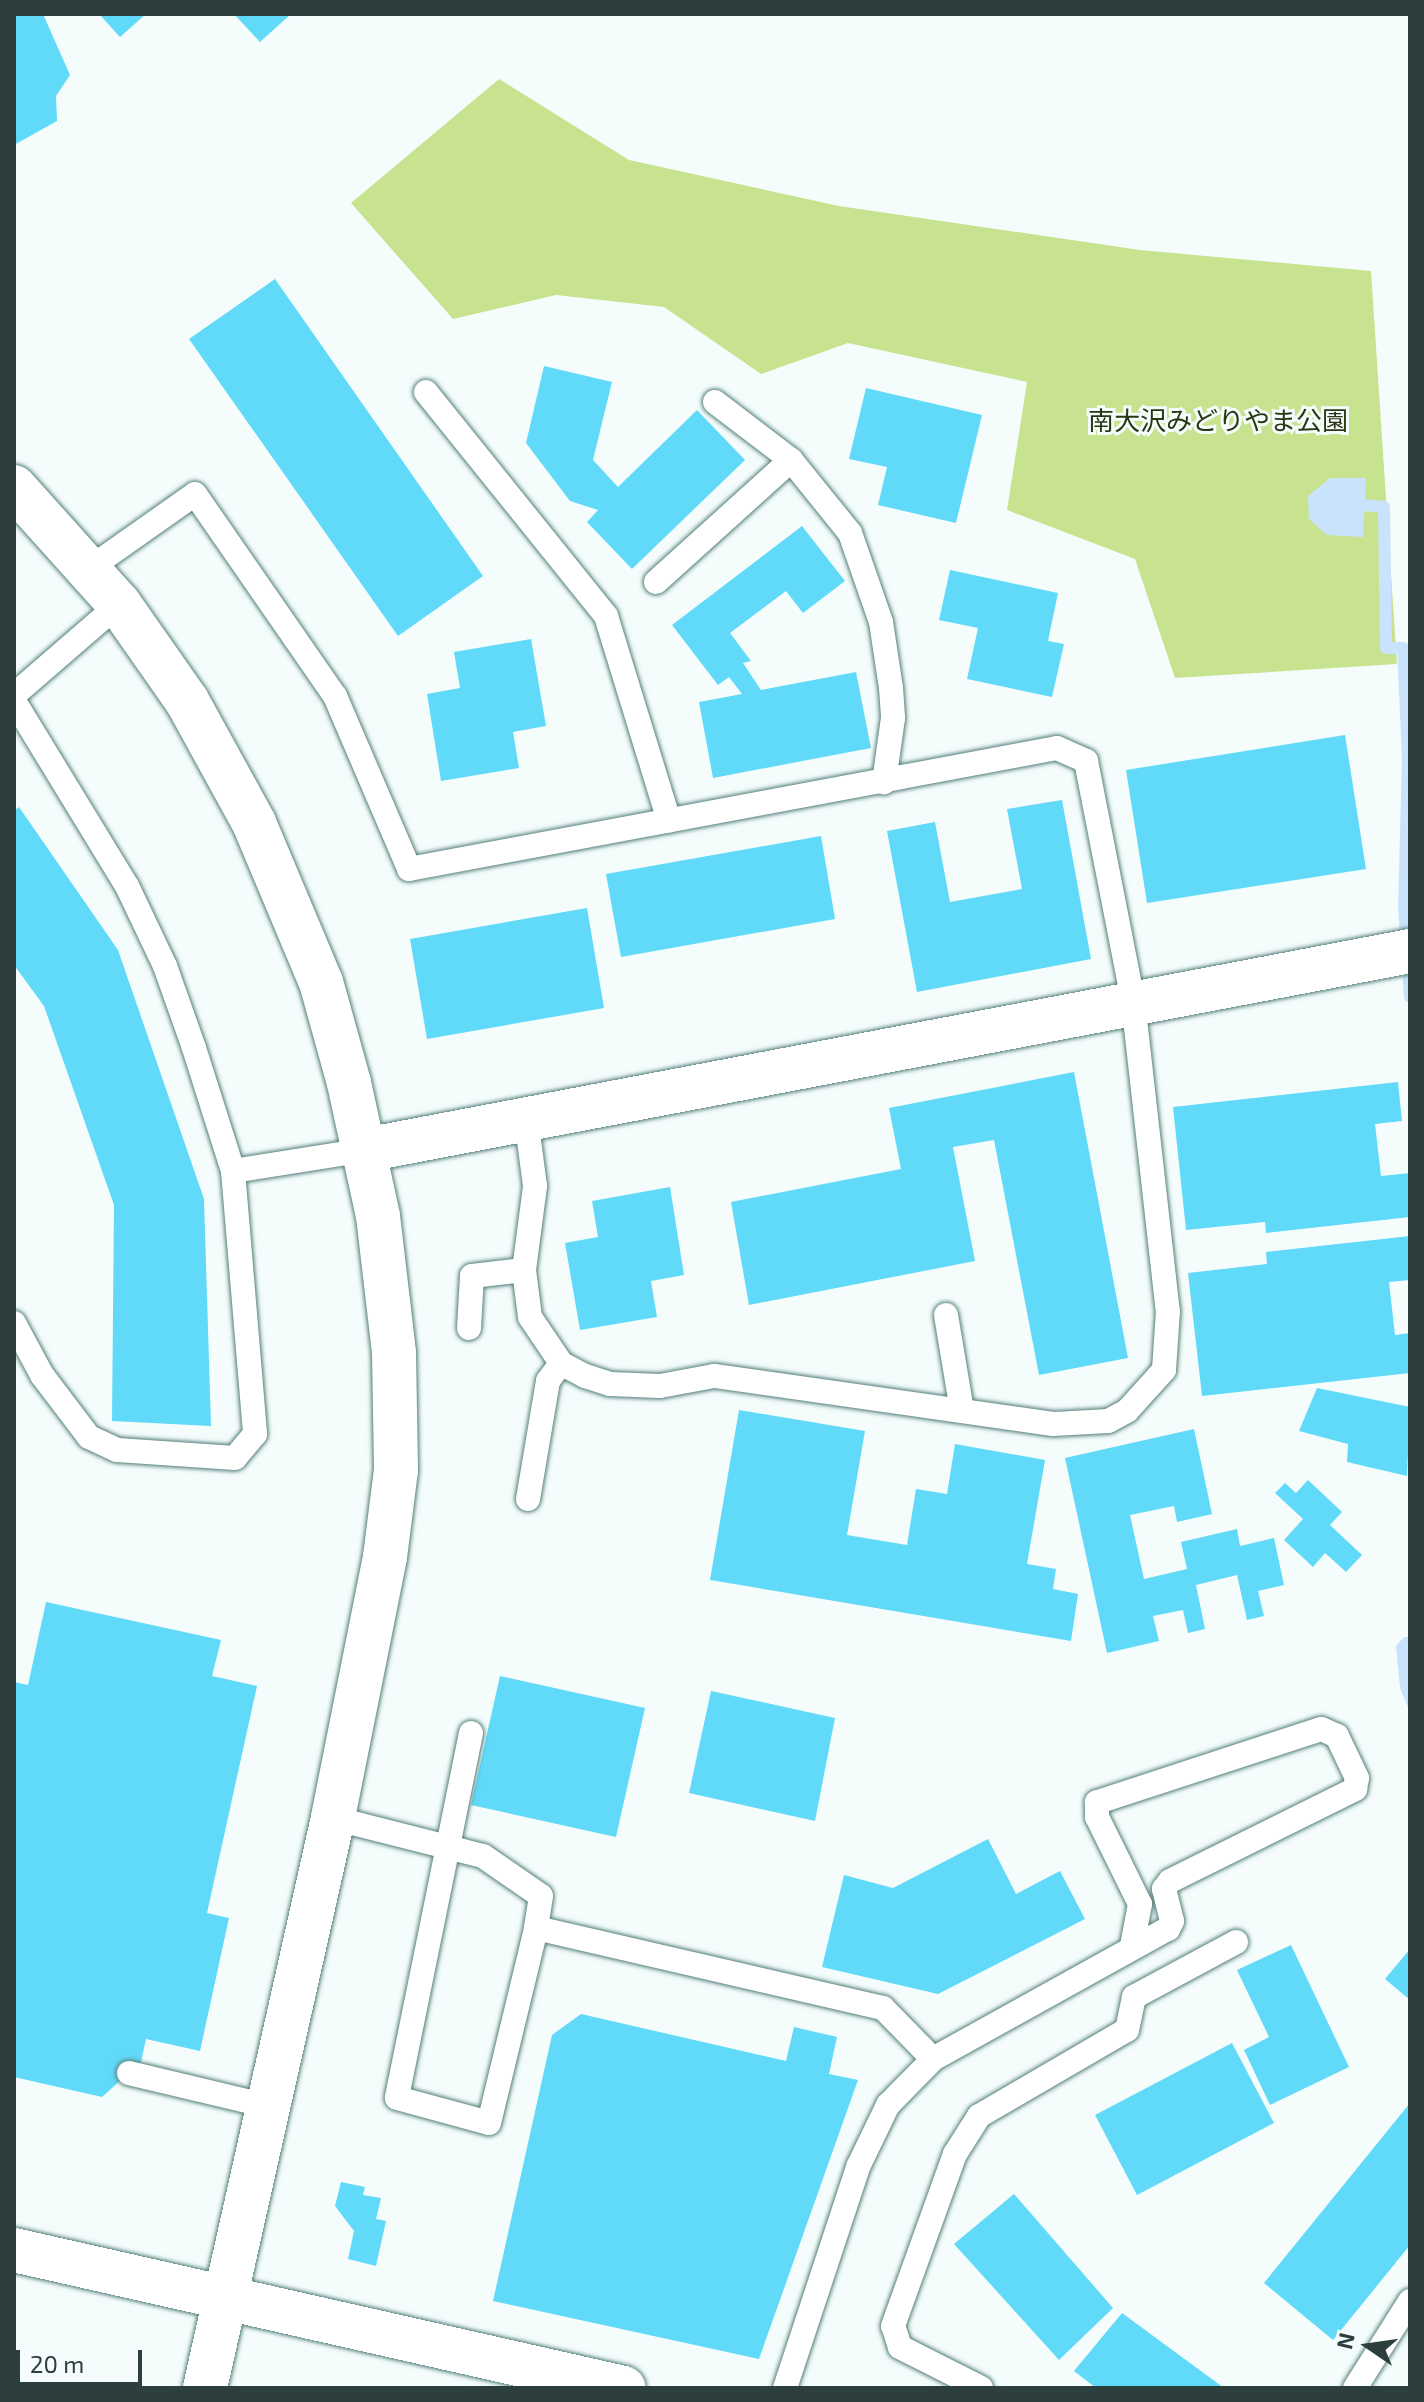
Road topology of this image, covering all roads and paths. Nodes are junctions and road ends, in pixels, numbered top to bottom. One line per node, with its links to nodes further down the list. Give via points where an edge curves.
1 (426, 392): 11 (lane, via 606,616)
2 (715, 402): 3 (lane)
3 (791, 460): 6 (lane); 10 (lane, via 850,533 881,622 893,718)
4 (14, 487): 5 (street)
5 (90, 568): 7 (street); 11 (lane, via 195,494 335,696 409,869)
6 (656, 582)
7 (119, 604): 8 (lane); 15 (street, via 187,701 254,823 321,982)
8 (14, 695)
9 (14, 701): 16 (lane, via 127,886 165,966)
10 (884, 782): 11 (lane); 13 (lane, via 1057,748 1086,761)
11 (669, 821)
12 (1410, 951): 13 (street)
13 (1133, 1001): 14 (street); 22 (lane, via 1168,1311 1164,1370 1127,1411 1108,1421 1053,1424)
14 (526, 1118): 15 (street); 17 (lane, via 535,1186)
15 (365, 1150): 16 (lane); 25 (street, via 394,1353 396,1470 385,1557)
16 (233, 1171): 19 (lane, via 255,1434 235,1458 117,1450 89,1437 42,1375)
17 (524, 1270): 20 (lane, via 472,1276); 21 (lane, via 530,1317)
18 (946, 1315): 22 (lane)
19 (14, 1323)
20 (469, 1328)
21 (561, 1363): 22 (lane, via 610,1384 660,1386 714,1376); 23 (lane, via 548,1381)
22 (962, 1411)
23 (528, 1499)
24 (471, 1733): 26 (lane)
25 (333, 1818): 26 (lane); 34 (street)
26 (450, 1844): 27 (lane, via 483,1856 541,1896); 27 (lane, via 397,2098 489,2123)
27 (536, 1928): 32 (lane, via 883,2008)
28 (1236, 1942): 31 (lane)
29 (1132, 1946): 29 (lane, via 1140,1904 1097,1817 1097,1802 1321,1729 1337,1736 1357,1778 1355,1789 1170,1881 1164,1889 1172,1921 1160,1934); 30 (lane)
30 (1107, 1963): 31 (lane, via 1129,1983); 32 (lane)
31 (1134, 1997): 41 (lane, via 1127,2030 979,2116 955,2154 893,2326 900,2347)
32 (933, 2059): 40 (lane, via 888,2105 858,2167)
33 (129, 2073): 34 (lane)
34 (268, 2106): 36 (street)
35 (14, 2250): 36 (street)
36 (225, 2295): 38 (street); 39 (street)
37 (1410, 2301): 42 (lane)
38 (205, 2388)
39 (624, 2388)
40 (785, 2388)
41 (981, 2388)
42 (1355, 2388)

